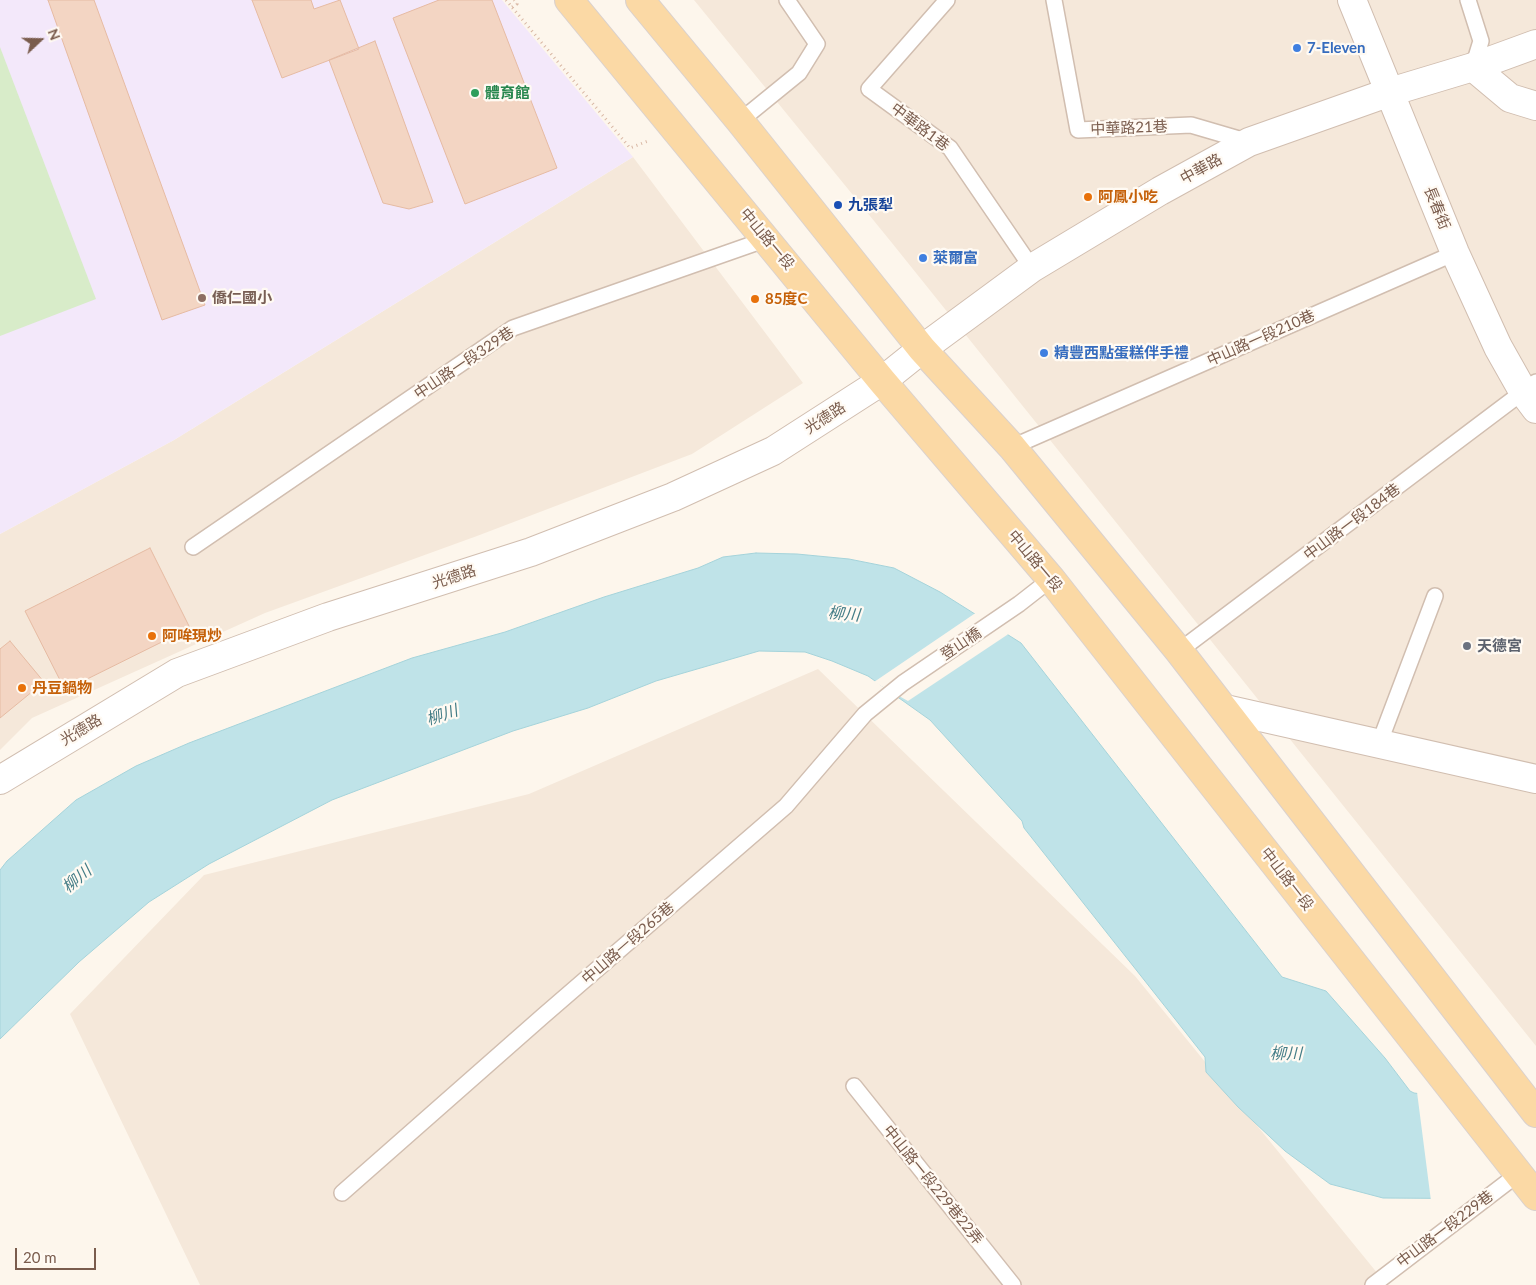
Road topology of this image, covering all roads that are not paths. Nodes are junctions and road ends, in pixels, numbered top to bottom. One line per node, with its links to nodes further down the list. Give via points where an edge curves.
1 (569, 0): 14 (main road, 中山路一段)
2 (640, 0): 12 (main road, 中山路一段)
3 (787, 0): 12 (lane, via 817,44 799,73)
4 (947, 0): 16 (lane, 中華路1巷, via 869,89 950,148)
5 (1054, 0): 13 (lane, 中華路21巷, via 1078,130 1190,125)
6 (1352, 0): 10 (street, 長春街)
7 (1468, 0): 9 (lane, via 1481,40)
8 (1536, 44): 9 (street, 中華路)
9 (1473, 67): 10 (street, 中華路); 11 (street, via 1510,98)
10 (1390, 92): 13 (street, 中華路); 15 (street, 長春街)
11 (1536, 106)
12 (740, 121): 17 (main road, 中山路一段)
13 (1249, 142): 16 (street, 中華路)
14 (767, 239): 17 (main road, 中山路一段); 20 (lane, 中山路一段329巷, via 513,328)
15 (1455, 253): 18 (street, 長春街, via 1498,347); 19 (lane, 中山路一段210巷)
16 (1032, 268): 17 (street, 中華路)
17 (902, 365): 19 (main road, 中山路一段); 21 (main road, 中山路一段); 28 (street, 光德路, via 773,451 673,497 531,552 328,617 177,673)
18 (1532, 394): 23 (lane, 中山路一段184巷)
19 (1012, 448): 23 (main road, 中山路一段)
20 (193, 547)
21 (1051, 579): 24 (lane, 登山橋); 31 (main road, 中山路一段)
22 (1435, 596): 26 (lane)
23 (1179, 651): 25 (main road, 中山路一段)
24 (903, 683): 32 (lane, 中山路一段265巷, via 865,714 786,806)
25 (1225, 709): 26 (street); 30 (main road, 中山路一段)
26 (1379, 744): 27 (street)
27 (1536, 779)
28 (0, 780)
29 (854, 1086): 34 (lane, 中山路一段229巷22弄)
30 (1536, 1113)
31 (1518, 1174): 33 (main road, 中山路一段); 35 (lane, 中山路一段229巷)
32 (342, 1193)
33 (1536, 1196)
34 (1013, 1285)
35 (1373, 1285)

